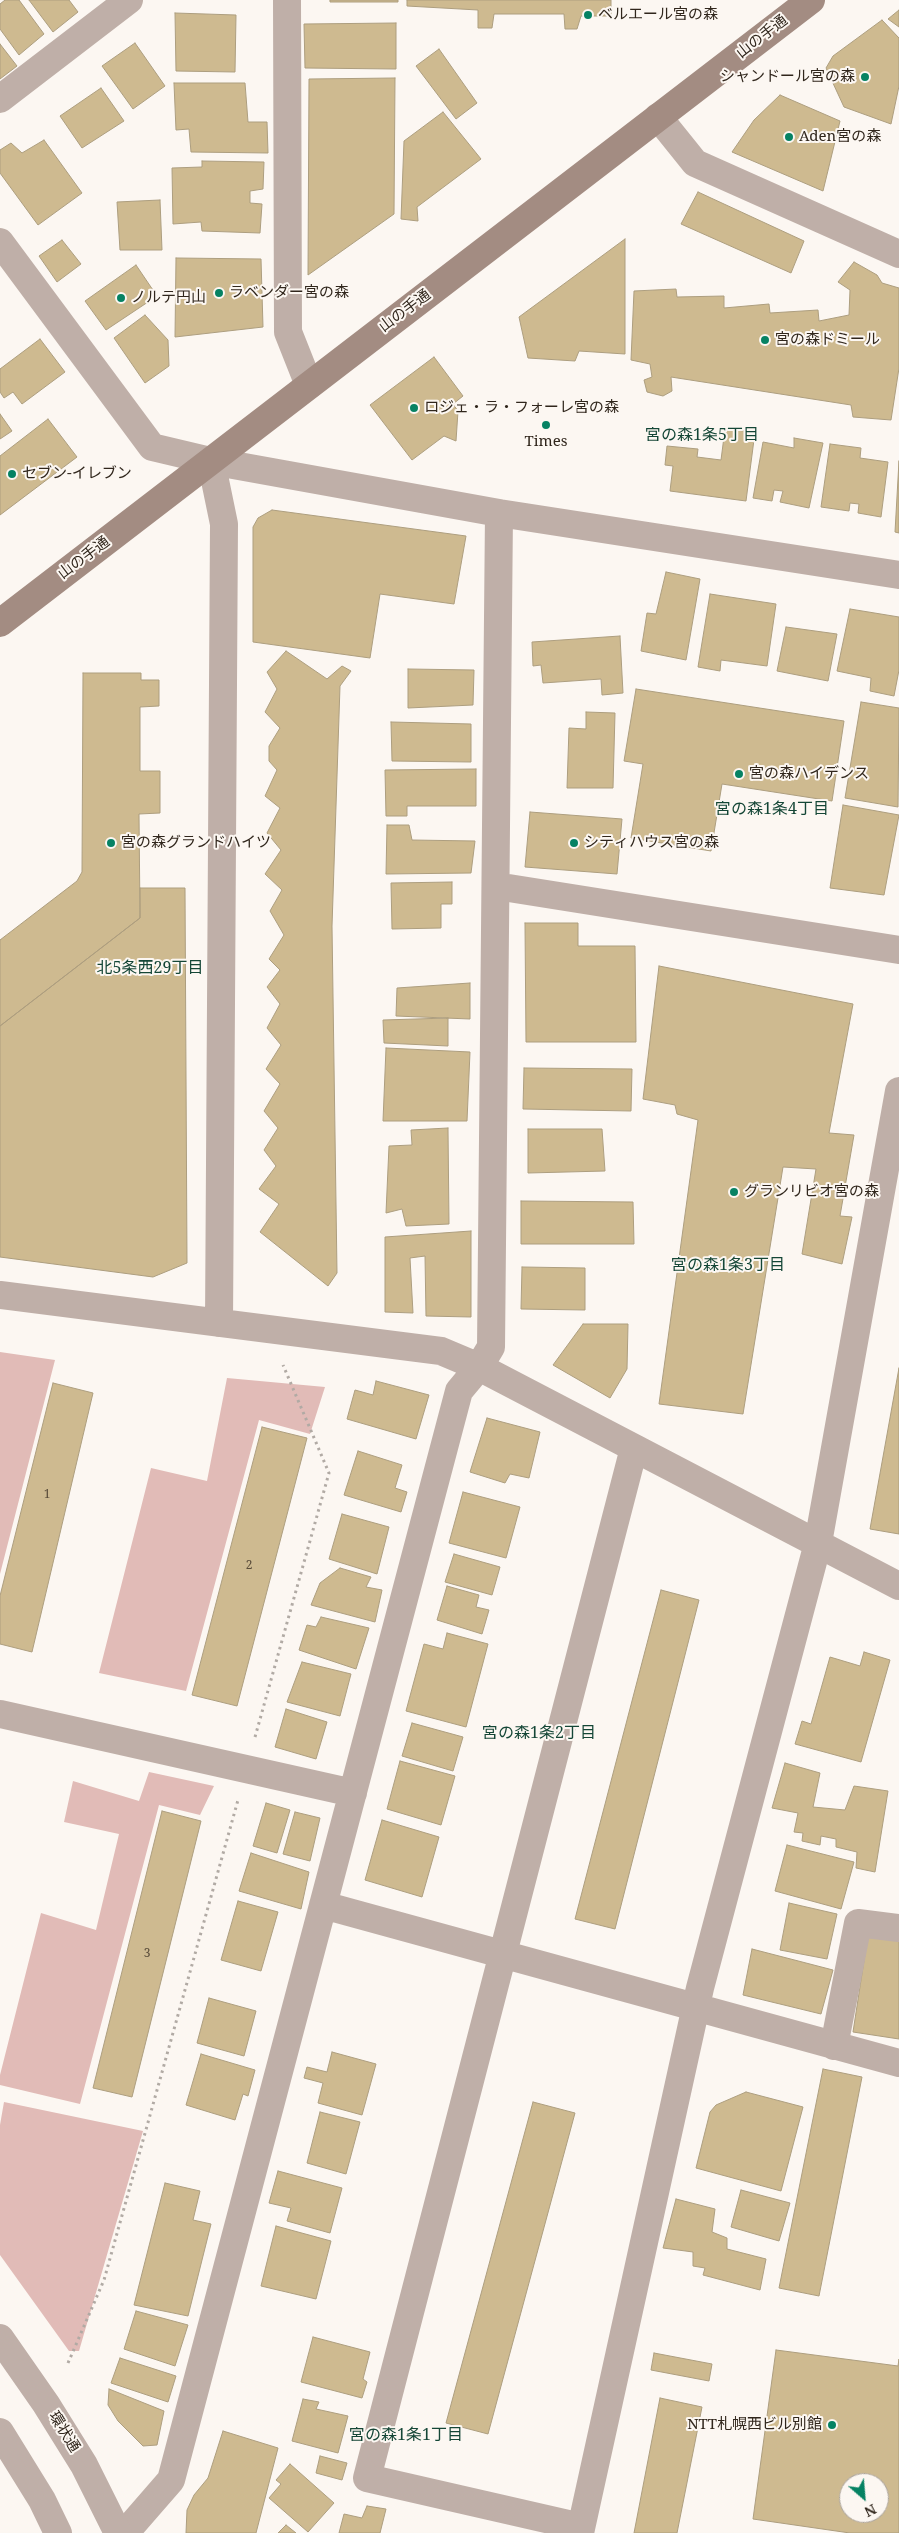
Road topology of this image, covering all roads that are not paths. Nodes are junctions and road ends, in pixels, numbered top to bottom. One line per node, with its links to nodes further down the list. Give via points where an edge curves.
1 (129, 0): 4 (street)
2 (286, 0): 8 (street, via 288,332)
3 (811, 0): 5 (main road, 山の手通)
4 (0, 100)
5 (658, 117): 7 (street, via 695,163); 8 (main road, 山の手通)
6 (0, 242): 9 (street, via 152,447)
7 (899, 254)
8 (309, 385): 9 (main road, 山の手通)
9 (211, 461): 10 (street); 12 (main road, 山の手通); 17 (street, via 224,524)
10 (499, 513): 11 (street); 13 (street)
11 (899, 575)
12 (0, 623)
13 (496, 886): 14 (street); 18 (street, via 491,1347)
14 (899, 950)
15 (899, 1091): 20 (street)
16 (0, 1295): 17 (street)
17 (219, 1323): 18 (street, via 441,1351)
18 (479, 1367): 19 (street); 23 (street, via 459,1391)
19 (634, 1448): 20 (street); 26 (street)
20 (818, 1543): 21 (street); 27 (street)
21 (899, 1586)
22 (0, 1714): 23 (street)
23 (353, 1792): 24 (street)
24 (323, 1905): 26 (street); 35 (street, via 171,2480)
25 (899, 1928): 28 (street, via 858,1923)
26 (503, 1955): 27 (street); 32 (street, via 367,2478)
27 (695, 2008): 28 (street); 32 (street)
28 (834, 2046): 29 (street)
29 (899, 2063)
30 (0, 2338): 34 (street, 環状通, via 84,2465)
31 (0, 2432): 33 (street, via 42,2500)
32 (581, 2530)
33 (58, 2533)
34 (118, 2533)
35 (125, 2533)

